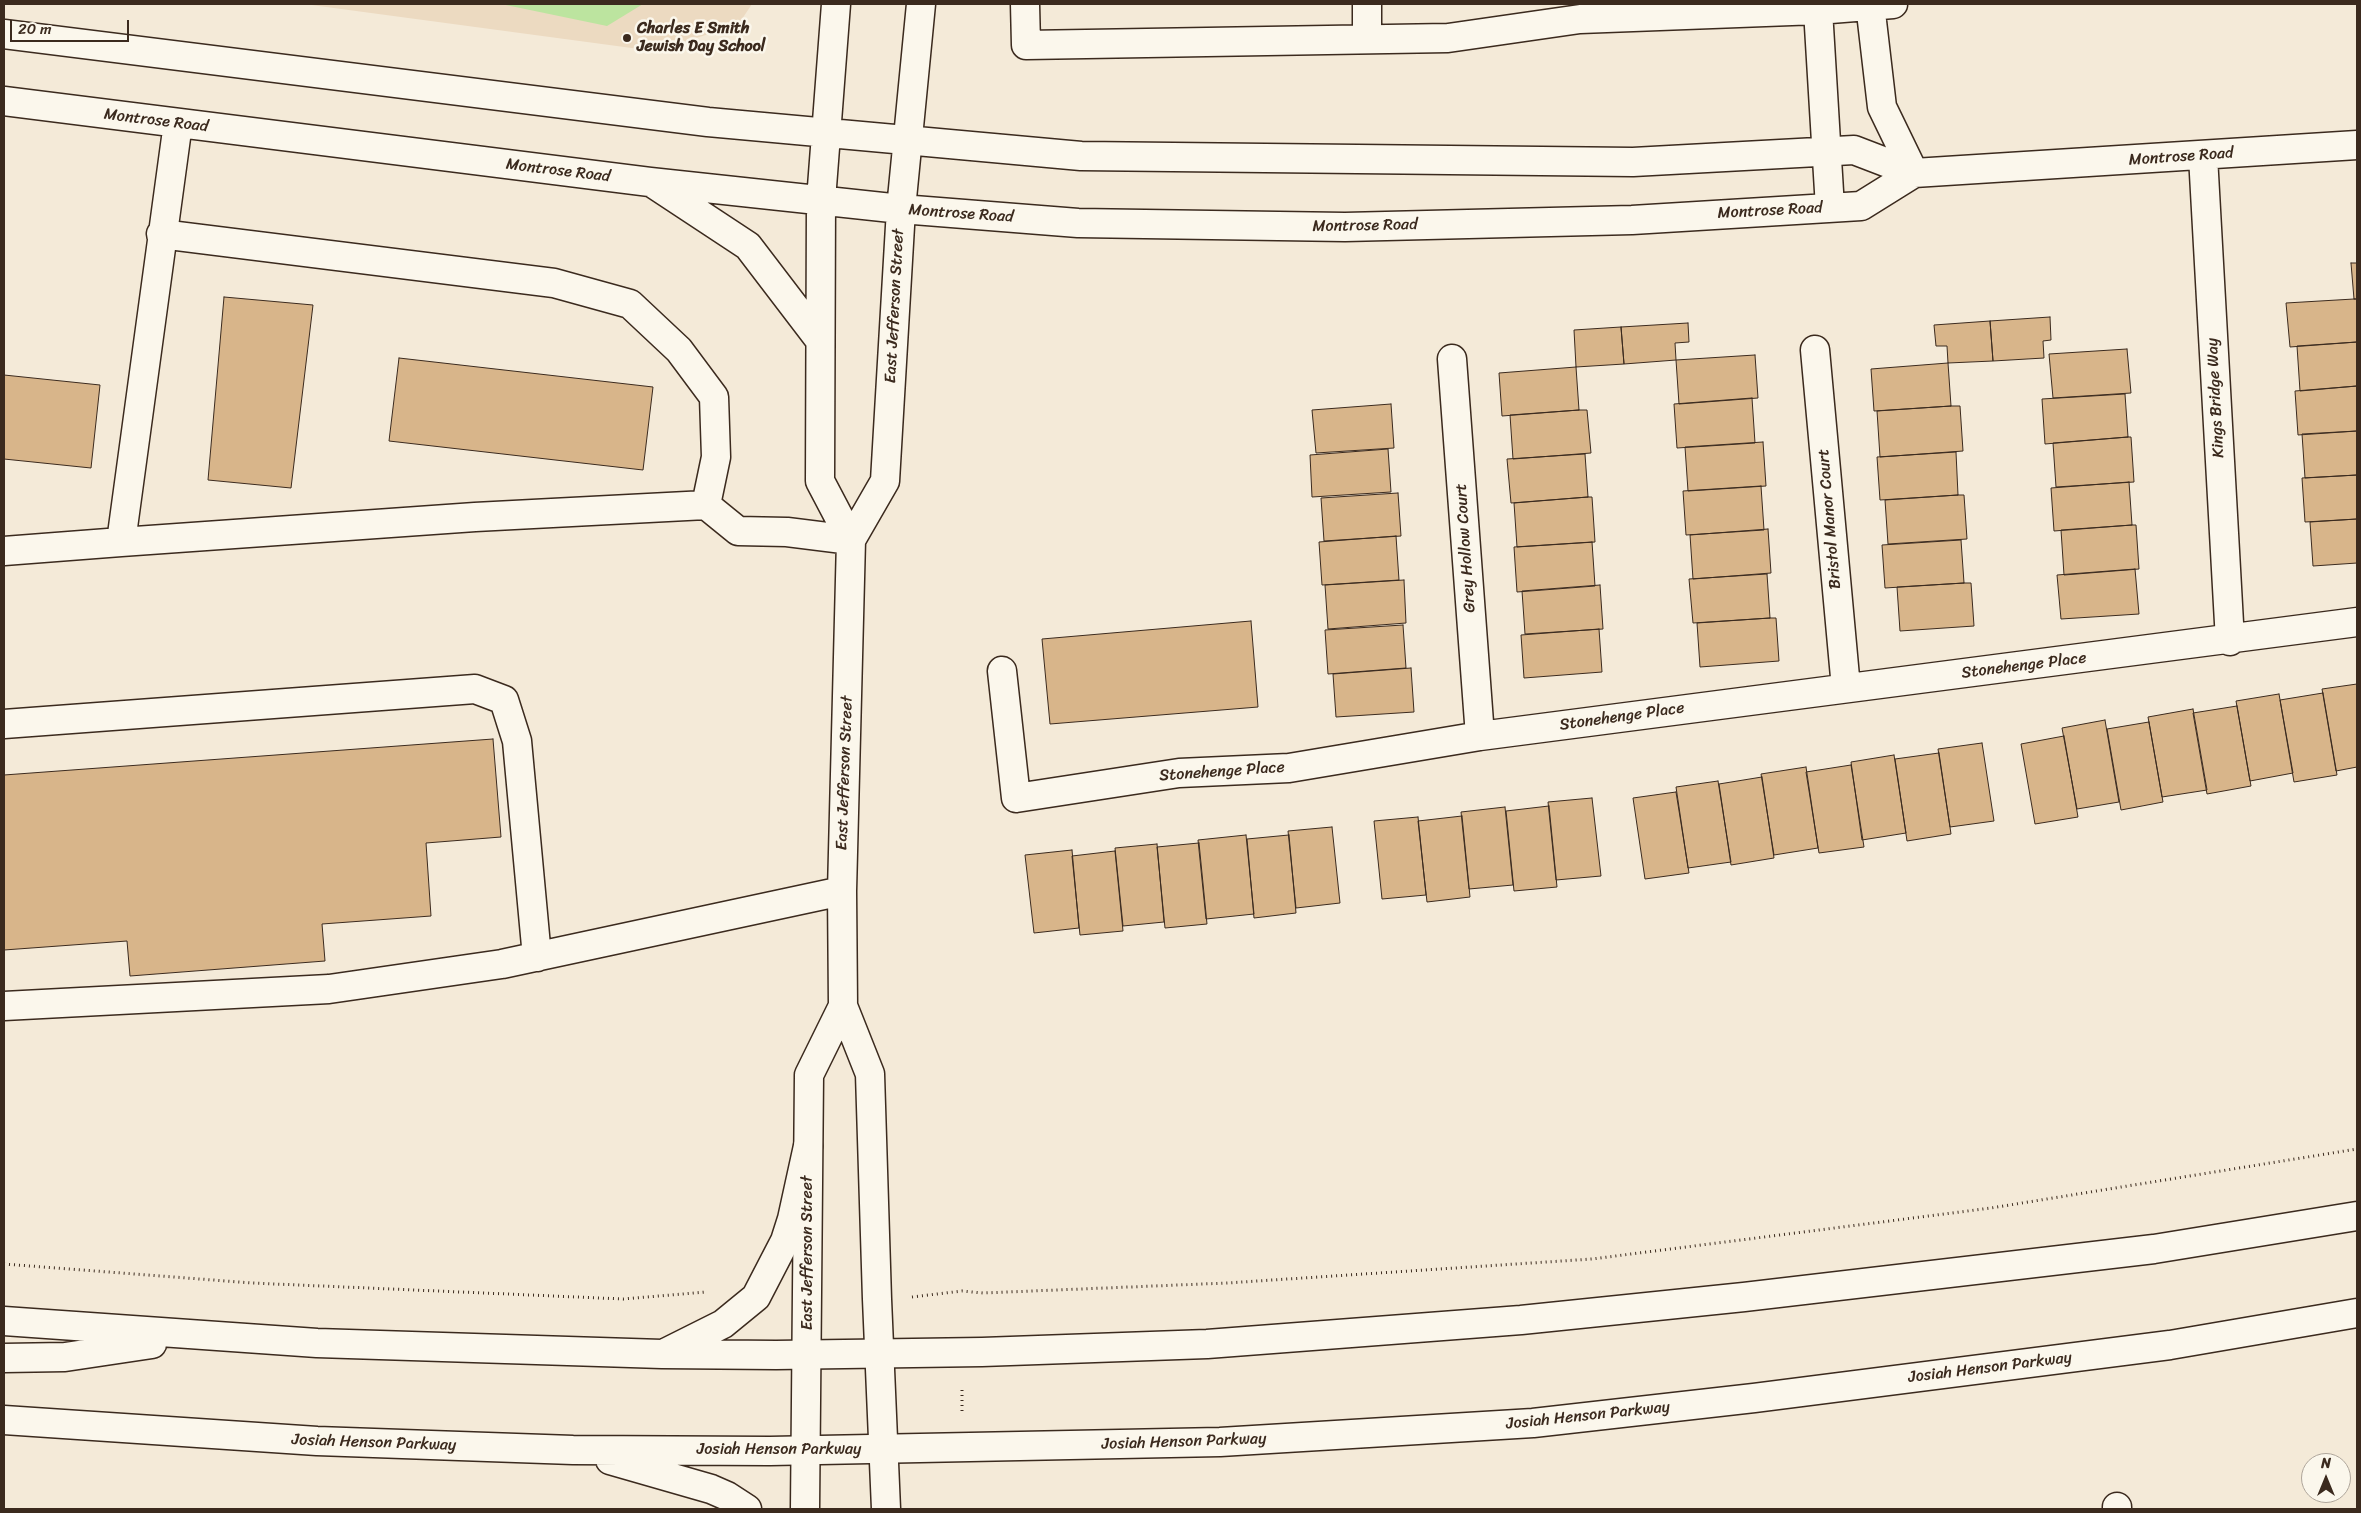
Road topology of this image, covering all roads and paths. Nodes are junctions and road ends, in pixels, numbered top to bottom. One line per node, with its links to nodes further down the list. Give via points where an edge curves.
1 (836, 4): 12 (street, East Jefferson Street)
2 (921, 4): 13 (street, East Jefferson Street)
3 (1025, 4): 9 (street, via 1026,45)
4 (1367, 4): 9 (street)
5 (1878, 4): 6 (street); 17 (street, via 1882,107)
6 (1818, 10): 7 (street); 15 (street)
7 (1572, 12): 9 (street, via 1448,38)
8 (4, 34): 12 (street, Montrose Road, via 708,122)
9 (1368, 39)
10 (4, 102): 11 (street, Montrose Road)
11 (178, 123): 18 (street, Montrose Road); 22 (street)
12 (826, 132): 13 (street, Montrose Road); 19 (street, East Jefferson Street)
13 (908, 141): 15 (street, Montrose Road, via 1081,156 1345,160 1633,162); 21 (street, East Jefferson Street)
14 (2357, 145): 16 (street, Montrose Road)
15 (1826, 151): 17 (street, Montrose Road, via 1854,150); 20 (street)
16 (2203, 156): 17 (street, Montrose Road); 31 (street, Kings Bridge Way)
17 (1914, 173): 20 (street, Montrose Road, via 1861,206)
18 (650, 182): 19 (street, Montrose Road); 23 (street, via 748,246)
19 (821, 200): 21 (street, Montrose Road); 23 (street, East Jefferson Street)
20 (1830, 208): 21 (street, Montrose Road, via 1632,220 1345,227 1078,223)
21 (901, 209): 27 (street, East Jefferson Street, via 885,481)
22 (161, 234): 26 (street, via 554,283 630,304 678,350 714,397 716,457); 28 (street)
23 (819, 339): 27 (street, East Jefferson Street, via 820,481)
24 (1815, 350): 33 (street, Bristol Manor Court)
25 (1452, 359): 35 (street, Grey Hollow Court)
26 (706, 505): 27 (street, via 738,531 787,532); 28 (street, via 475,516)
27 (851, 540): 36 (street, East Jefferson Street)
28 (121, 542): 29 (street)
29 (4, 551)
30 (2357, 622): 31 (street, Stonehenge Place)
31 (2230, 641): 33 (street, Stonehenge Place)
32 (1002, 671): 35 (street, Stonehenge Place, via 1016,798 1179,773 1289,768)
33 (1846, 688): 35 (street, Stonehenge Place)
34 (4, 724): 37 (street, via 475,690 504,700 518,741)
35 (1480, 736)
36 (842, 891): 37 (street); 39 (street, East Jefferson Street)
37 (536, 957): 38 (street, via 329,989)
38 (4, 1006)
39 (843, 1006): 40 (street, East Jefferson Street, via 809,1075); 49 (street, East Jefferson Street, via 870,1074)
40 (808, 1146): 50 (street, via 792,1219 756,1297 723,1324); 51 (street, East Jefferson Street)
41 (2357, 1149): 45 (path, via 1991,1208 1592,1259 1226,1283 983,1293 962,1291)
42 (2357, 1216): 49 (street, via 2154,1249 1521,1320 1208,1344)
43 (4, 1264): 44 (path, via 252,1283 594,1297)
44 (707, 1292)
45 (917, 1296)
46 (2357, 1313): 58 (street, Josiah Henson Parkway, via 2170,1345 1533,1423 1220,1442)
47 (4, 1321): 48 (street)
48 (206, 1336): 50 (street); 52 (street, via 65,1357)
49 (879, 1353): 51 (street); 58 (street, East Jefferson Street)
50 (662, 1354): 51 (street)
51 (807, 1355): 57 (street, East Jefferson Street)
52 (4, 1358)
53 (962, 1390): 55 (path)
54 (4, 1420): 56 (street, Josiah Henson Parkway, via 335,1442)
55 (962, 1422)
56 (572, 1450): 57 (street, Josiah Henson Parkway); 59 (street, via 691,1482 727,1496)
57 (804, 1450): 58 (street, Josiah Henson Parkway); 60 (street, East Jefferson Street)
58 (883, 1450): 61 (street, East Jefferson Street)
59 (747, 1509)
60 (804, 1509)
61 (886, 1509)

